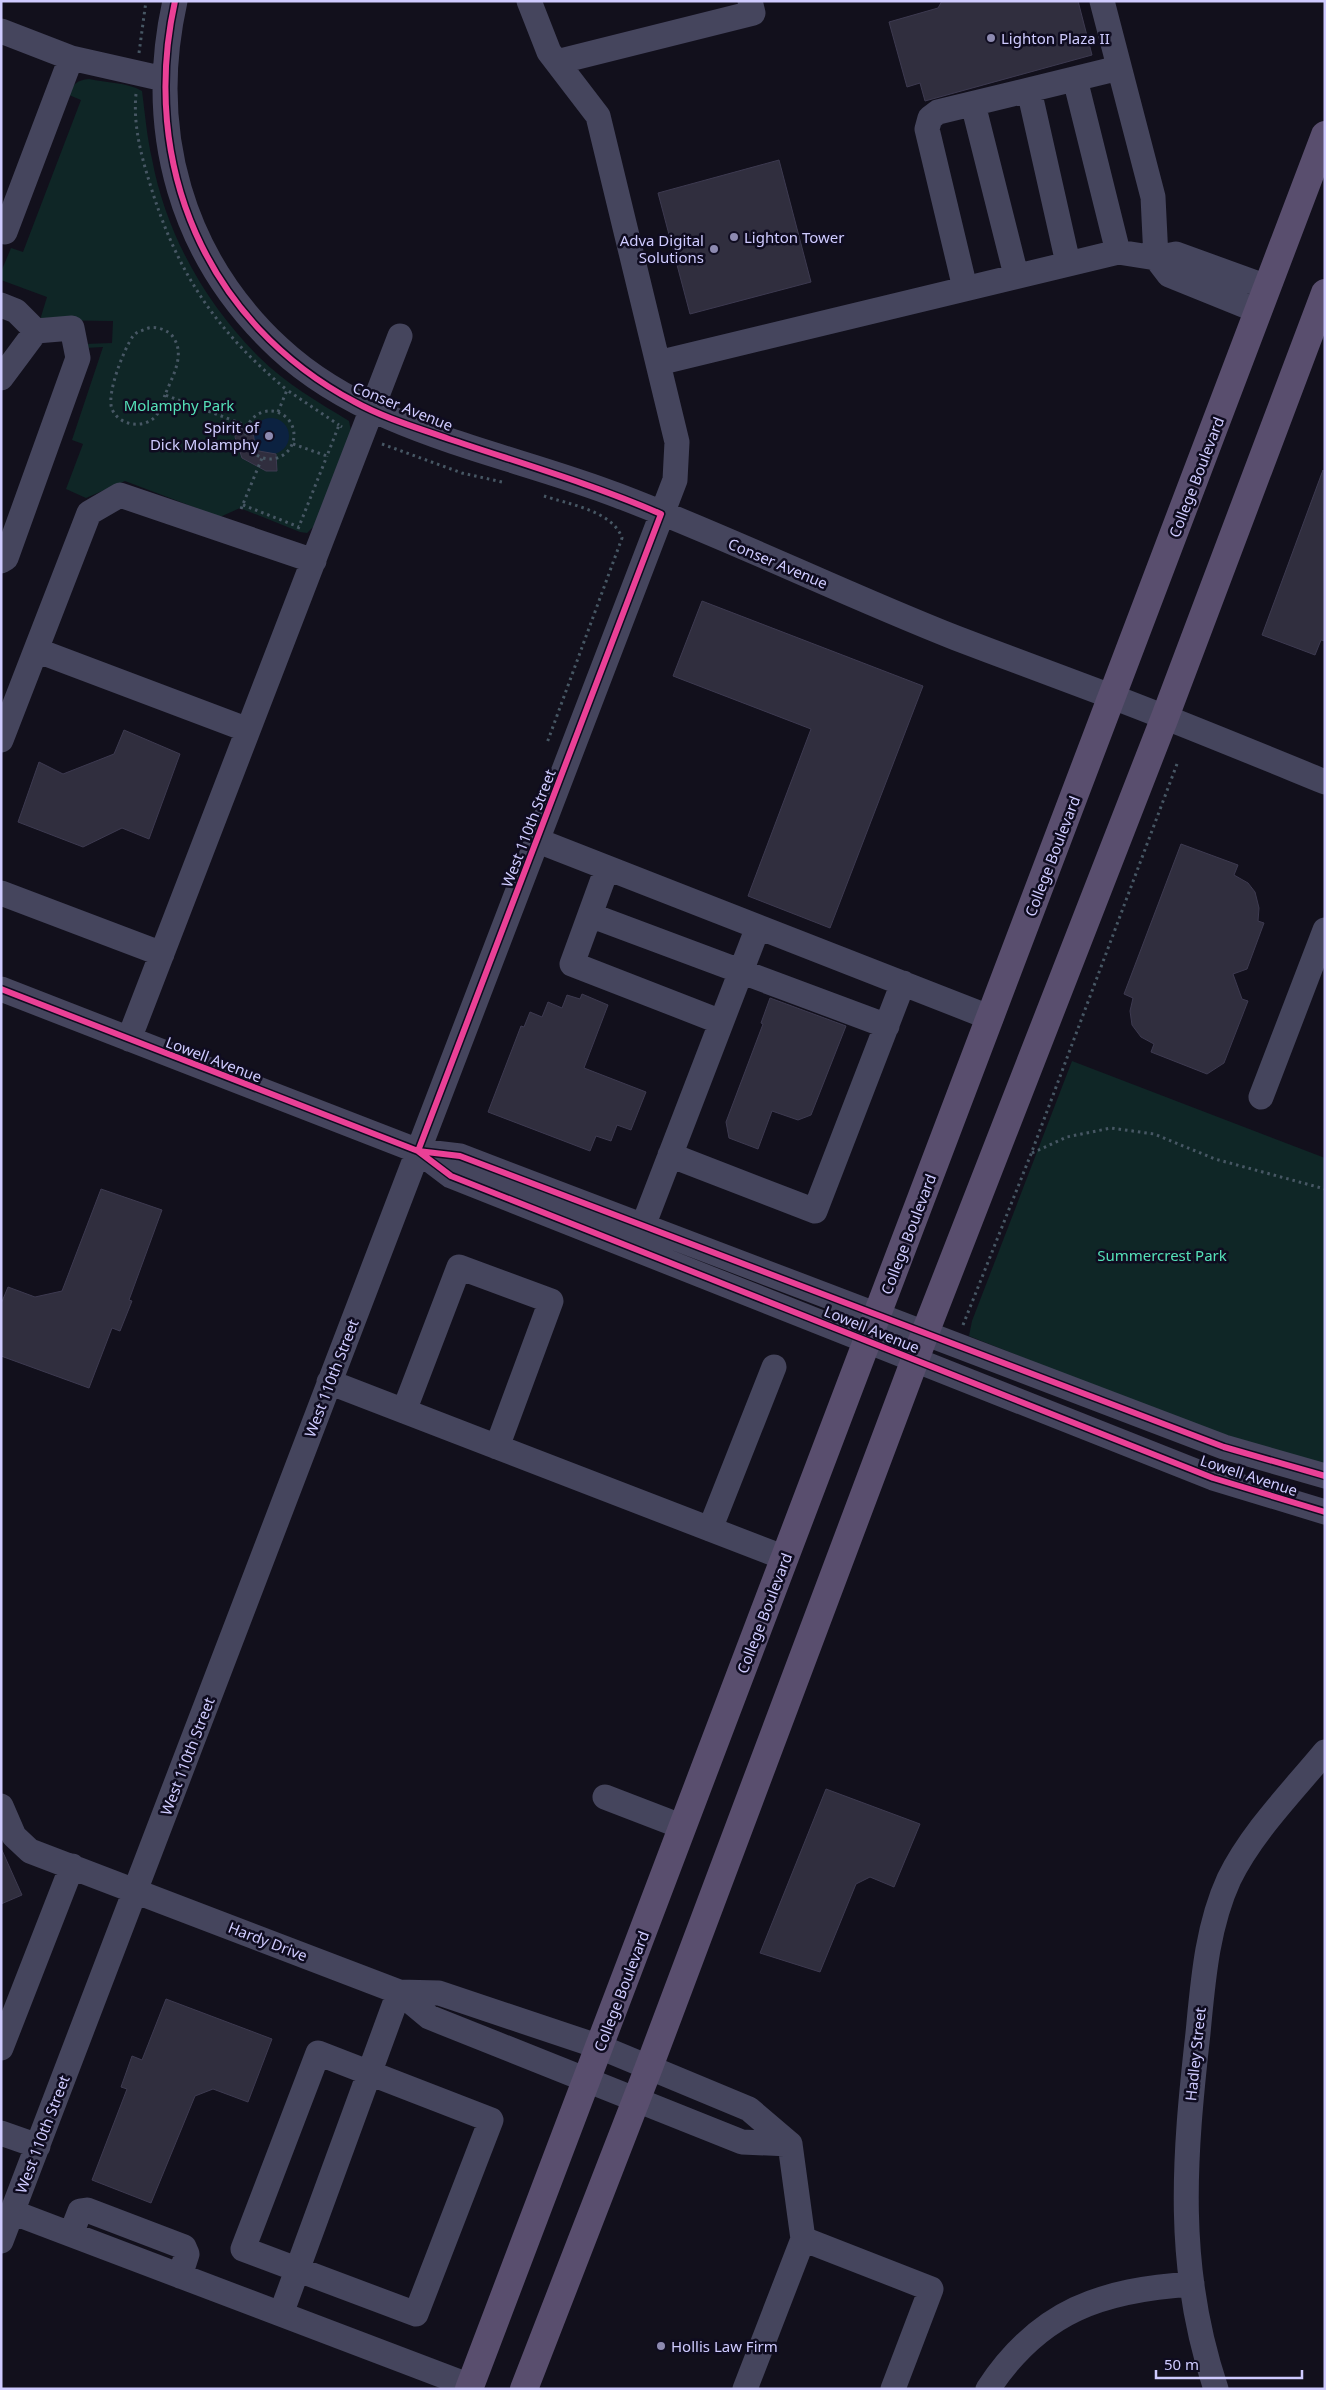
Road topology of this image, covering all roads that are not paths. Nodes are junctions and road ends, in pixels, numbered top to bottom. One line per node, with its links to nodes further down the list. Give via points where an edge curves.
1 (175, 1): 9 (street, Conser Avenue, via 168,31)
2 (528, 1): 7 (street, West 110th Street, via 549,52)
3 (750, 1): 7 (street, via 753,14)
4 (1102, 1): 8 (street)
5 (4, 40): 6 (street)
6 (71, 58): 9 (street); 14 (street, via 6,232)
7 (557, 62): 25 (street, West 110th Street, via 598,116)
8 (1119, 68): 10 (street); 16 (street, via 1153,197)
9 (164, 79): 27 (street, Conser Avenue, via 167,134 176,182 193,229 216,273 244,312 280,350 316,378)
10 (1075, 79): 11 (street); 15 (street)
11 (1029, 90): 12 (street); 17 (street)
12 (972, 104): 18 (street); 19 (street, via 938,112 930,118 927,129)
13 (1325, 135): 21 (main road, College Boulevard)
14 (1, 230)
15 (1118, 252): 16 (street); 17 (street)
16 (1156, 258): 21 (street, via 1176,254)
17 (1068, 263): 18 (street)
18 (1016, 276): 19 (street)
19 (965, 288): 25 (street)
20 (1325, 294): 33 (main road)
21 (1263, 299): 32 (main road, College Boulevard)
22 (1, 305): 23 (street, via 16,311)
23 (36, 331): 26 (street); 29 (street, via 72,328 78,358 6,558)
24 (400, 336): 27 (street)
25 (658, 363): 28 (street, West 110th Street, via 677,442 675,480)
26 (1, 378)
27 (373, 410): 28 (street, Conser Avenue, via 618,495); 30 (street)
28 (661, 514): 32 (street, Conser Avenue, via 955,638); 37 (street, West 110th Street)
29 (1, 561)
30 (314, 561): 31 (street, via 120,495 88,512); 34 (street)
31 (36, 650): 34 (street); 35 (street)
32 (1113, 697): 33 (street, Conser Avenue); 47 (main road, College Boulevard)
33 (1165, 717): 36 (street, Conser Avenue); 56 (main road)
34 (248, 730): 43 (street)
35 (1, 740)
36 (1325, 782)
37 (536, 840): 38 (street); 52 (street, West 110th Street)
38 (607, 868): 40 (street); 41 (street)
39 (1, 894): 43 (street)
40 (590, 915): 44 (street); 48 (street, via 572,964)
41 (758, 926): 44 (street); 45 (street)
42 (1325, 930): 51 (street)
43 (162, 954): 50 (street)
44 (740, 973): 48 (street); 49 (street)
45 (903, 983): 47 (street); 49 (street)
46 (1, 989): 50 (street, Lowell Avenue)
47 (991, 1018): 55 (main road, College Boulevard)
48 (721, 1022): 53 (street)
49 (887, 1026): 53 (street, via 815,1211)
50 (129, 1039): 52 (street, Lowell Avenue)
51 (1261, 1097)
52 (418, 1151): 54 (street, Lowell Avenue, via 460,1156); 57 (street, Lowell Avenue, via 451,1176); 60 (street, West 110th Street)
53 (670, 1155): 54 (street)
54 (644, 1226): 55 (street, Lowell Avenue)
55 (878, 1314): 56 (street, Lowell Avenue); 57 (main road, College Boulevard)
56 (925, 1333): 58 (main road); 63 (street, Lowell Avenue, via 1224,1447)
57 (868, 1340): 58 (street, Lowell Avenue); 66 (main road, College Boulevard)
58 (915, 1360): 64 (street, Lowell Avenue, via 1213,1478); 76 (main road)
59 (774, 1367): 65 (street)
60 (329, 1382): 61 (street); 72 (street, West 110th Street)
61 (404, 1411): 62 (street); 62 (street, via 459,1267 551,1301)
62 (497, 1447): 65 (street)
63 (1325, 1476)
64 (1325, 1512)
65 (710, 1529): 66 (street)
66 (785, 1558): 70 (main road, College Boulevard)
67 (1325, 1752): 87 (street, Hadley Street, via 1255,1838 1230,1878 1216,1911 1205,1964 1188,2124 1185,2204)
68 (605, 1797): 70 (street)
69 (1, 1806): 71 (street, Hardy Drive, via 14,1836 30,1851)
70 (683, 1827): 74 (main road, College Boulevard)
71 (72, 1866): 72 (street, Hardy Drive); 75 (street)
72 (136, 1891): 73 (street, Hardy Drive); 82 (street, West 110th Street)
73 (400, 1992): 74 (street, Hardy Drive, via 439,1993); 77 (street); 78 (street, Hardy Drive, via 429,2017)
74 (600, 2047): 76 (street, Hardy Drive); 78 (main road, College Boulevard)
75 (1, 2048)
76 (648, 2066): 79 (main road); 81 (street, Hardy Drive, via 749,2109)
77 (370, 2072): 86 (street); 86 (street, via 318,2054 243,2249); 86 (street, via 491,2120 416,2314)
78 (587, 2080): 79 (street, Hardy Drive); 89 (main road, College Boulevard)
79 (636, 2100): 81 (street, Hardy Drive, via 742,2142); 90 (main road)
80 (1, 2133): 82 (street)
81 (790, 2144): 84 (street)
82 (38, 2146): 83 (street, West 110th Street)
83 (12, 2212): 85 (street, West 110th Street); 88 (street)
84 (803, 2239): 91 (street); 92 (street, via 931,2289)
85 (1, 2241)
86 (298, 2270): 88 (street)
87 (1192, 2284): 93 (street, via 1118,2293 1078,2307 1031,2338); 94 (street, Hadley Street)
88 (281, 2314): 89 (street)
89 (469, 2387)
90 (524, 2389)
91 (746, 2389)
92 (893, 2389)
93 (988, 2389)
94 (1216, 2389)

